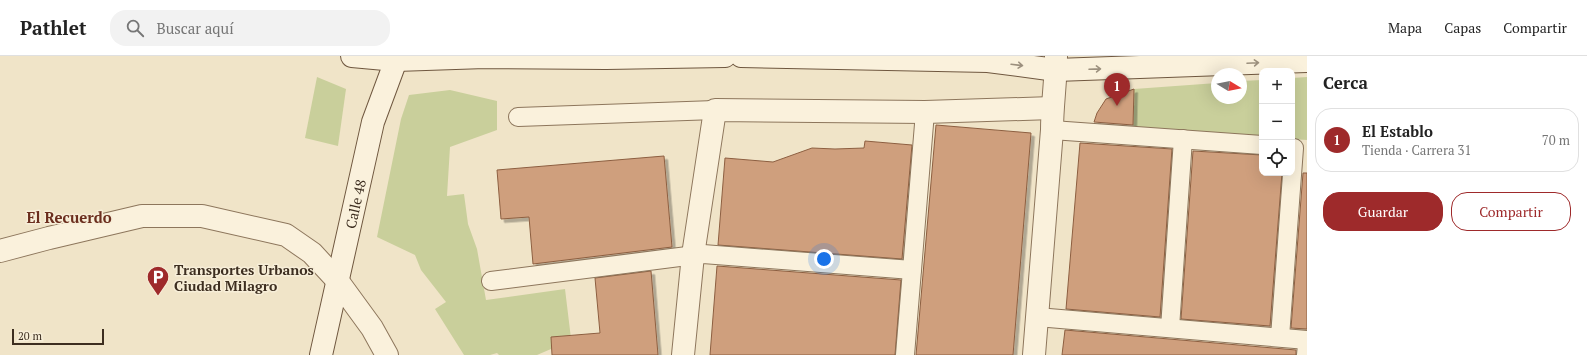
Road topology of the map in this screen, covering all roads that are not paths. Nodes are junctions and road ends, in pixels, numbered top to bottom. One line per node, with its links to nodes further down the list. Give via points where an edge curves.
1 (352, 56): 4 (street)
2 (725, 56): 4 (street)
3 (741, 56): 6 (street, one-way to 6)
4 (398, 58): 18 (street, Calle 48, via 373,122)
5 (1307, 61): 6 (street, one-way to 5)
6 (1056, 63): 7 (street)
7 (1052, 108): 9 (street); 11 (street)
8 (715, 110): 9 (street); 10 (lane); 16 (street)
9 (925, 112): 17 (lane)
10 (518, 117)
11 (1052, 130): 12 (lane); 20 (street)
12 (1183, 139): 13 (lane); 21 (lane)
13 (1259, 145)
14 (1298, 148): 22 (lane)
15 (0, 251): 18 (street, via 142,216 202,216 286,235 312,253)
16 (694, 255): 17 (lane); 19 (lane); 27 (street)
17 (912, 270): 28 (lane)
18 (337, 280): 25 (street, Calle 48); 26 (street, via 372,328)
19 (491, 282)
20 (1037, 317): 21 (lane); 29 (street)
21 (1170, 328): 22 (lane)
22 (1280, 338): 23 (lane)
23 (1307, 340)
24 (1307, 345): 30 (lane)
25 (321, 355)
26 (387, 355)
27 (683, 355)
28 (905, 355)
29 (1034, 355)
30 (1306, 355)

